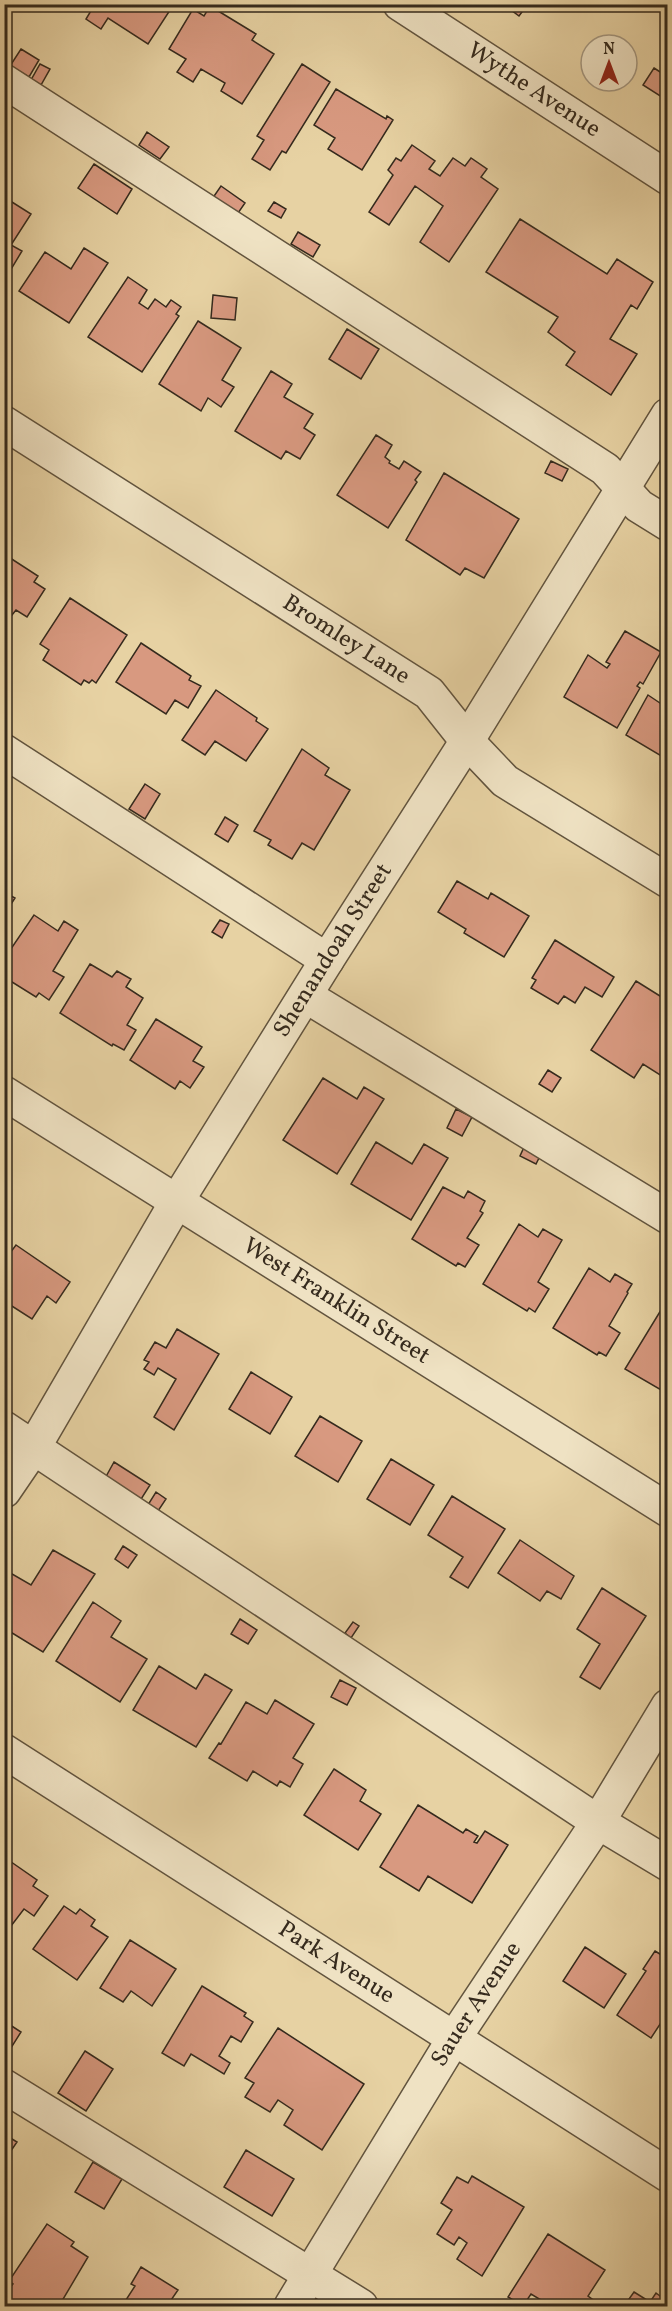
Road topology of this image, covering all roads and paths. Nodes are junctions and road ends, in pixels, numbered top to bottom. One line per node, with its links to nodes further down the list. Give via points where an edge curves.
1 (400, 4): 3 (street, Wythe Avenue)
2 (4, 81): 6 (street, via 605,469)
3 (668, 177)
4 (668, 415): 6 (street, Shenandoah Street)
5 (4, 423): 8 (street, Bromley Lane, via 429,693)
6 (623, 488): 7 (street, via 639,506); 8 (street, Shenandoah Street)
7 (668, 524)
8 (467, 741): 10 (street, Bromley Lane, via 505,781); 11 (street, Shenandoah Street)
9 (4, 751): 11 (street)
10 (668, 881)
11 (327, 960): 12 (street, Shenandoah Street)
12 (306, 996): 14 (street, Shenandoah Street); 15 (street)
13 (4, 1093): 14 (street, West Franklin Street)
14 (177, 1201): 17 (street, Shenandoah Street); 19 (street, West Franklin Street)
15 (668, 1217)
16 (4, 1428): 17 (street)
17 (33, 1447): 18 (street, Shenandoah Street); 22 (street)
18 (4, 1491)
19 (668, 1510)
20 (668, 1706): 22 (street, Sauer Avenue)
21 (4, 1751): 24 (street, Park Avenue)
22 (598, 1822): 23 (street); 24 (street, Sauer Avenue)
23 (668, 1864)
24 (453, 2040): 26 (street, Park Avenue); 27 (street, Sauer Avenue)
25 (4, 2086): 27 (street)
26 (668, 2175)
27 (311, 2275): 28 (street, Sauer Avenue); 29 (street)
28 (291, 2307)
29 (361, 2307)

